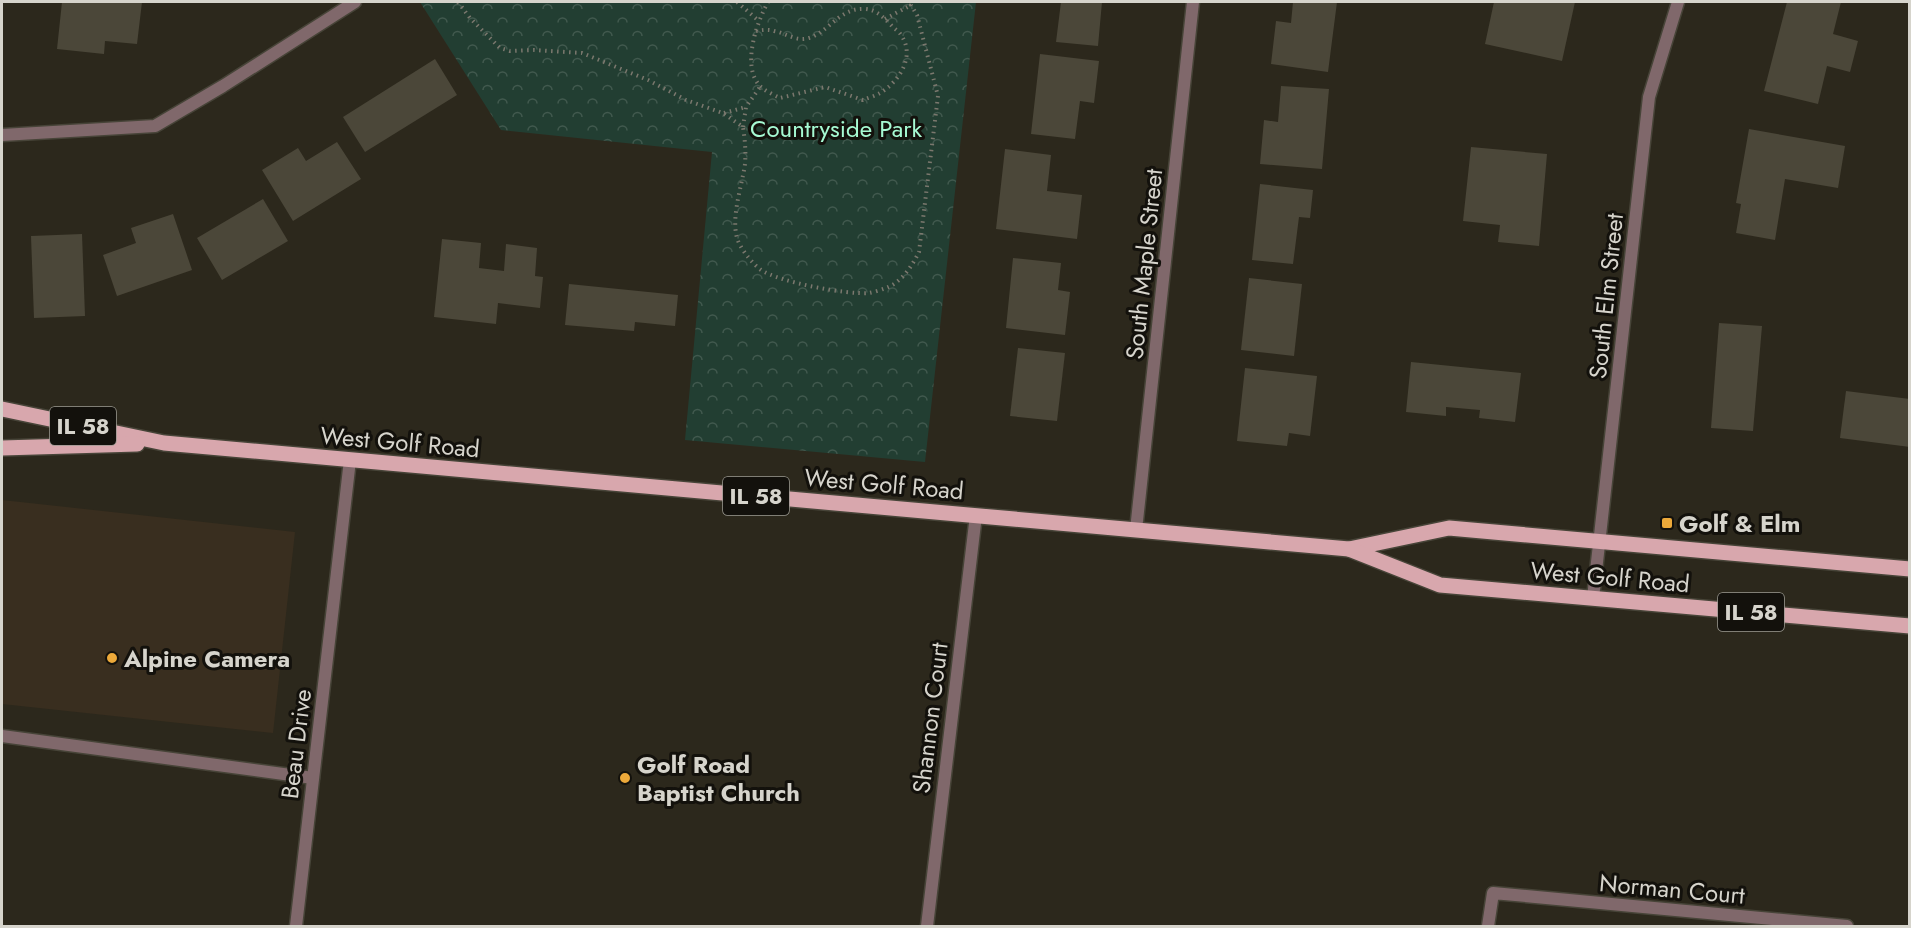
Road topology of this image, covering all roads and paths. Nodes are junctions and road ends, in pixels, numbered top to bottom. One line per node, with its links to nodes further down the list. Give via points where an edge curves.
1 (356, 2): 15 (street, via 154,126)
2 (458, 2): 13 (path, via 500,48 582,53)
3 (737, 2): 9 (path)
4 (768, 2): 9 (path)
5 (1193, 2): 21 (street, South Maple Street)
6 (1678, 2): 22 (street, South Elm Street, via 1649,98)
7 (913, 3): 8 (path); 14 (path, via 938,96 919,252 911,270 889,287 850,292 782,279 761,270 748,257 739,244 737,231 745,165)
8 (885, 18): 10 (path, via 859,9 833,20 808,39); 11 (path, via 902,35 907,52 898,76 881,93 863,100 825,87 780,98)
9 (759, 21): 10 (path)
10 (756, 31): 11 (path, via 751,68)
11 (760, 87): 12 (path)
12 (746, 107): 13 (path); 14 (path)
13 (723, 113): 14 (path)
14 (743, 127)
15 (2, 135)
16 (2, 410): 17 (main road, West Golf Road / IL 58)
17 (164, 443): 18 (main road, West Golf Road / IL 58); 19 (main road, West Golf Road / IL 58)
18 (2, 448)
19 (350, 460): 20 (main road, West Golf Road / IL 58); 28 (street, Beau Drive)
20 (976, 515): 21 (main road, West Golf Road / IL 58); 30 (street, Shannon Court)
21 (1136, 530): 23 (main road, West Golf Road / IL 58)
22 (1600, 541): 23 (main road, West Golf Road / IL 58, via 1449,528); 24 (main road, West Golf Road / IL 58); 25 (street, South Elm Street)
23 (1349, 549): 25 (main road, West Golf Road / IL 58, via 1440,585)
24 (1910, 569)
25 (1593, 598): 26 (main road, West Golf Road / IL 58)
26 (1910, 626)
27 (2, 736): 28 (street)
28 (313, 778): 29 (street, Beau Drive)
29 (296, 927)
30 (927, 927)
31 (1488, 927): 32 (street, Norman Court, via 1493,893)
32 (1847, 927)

